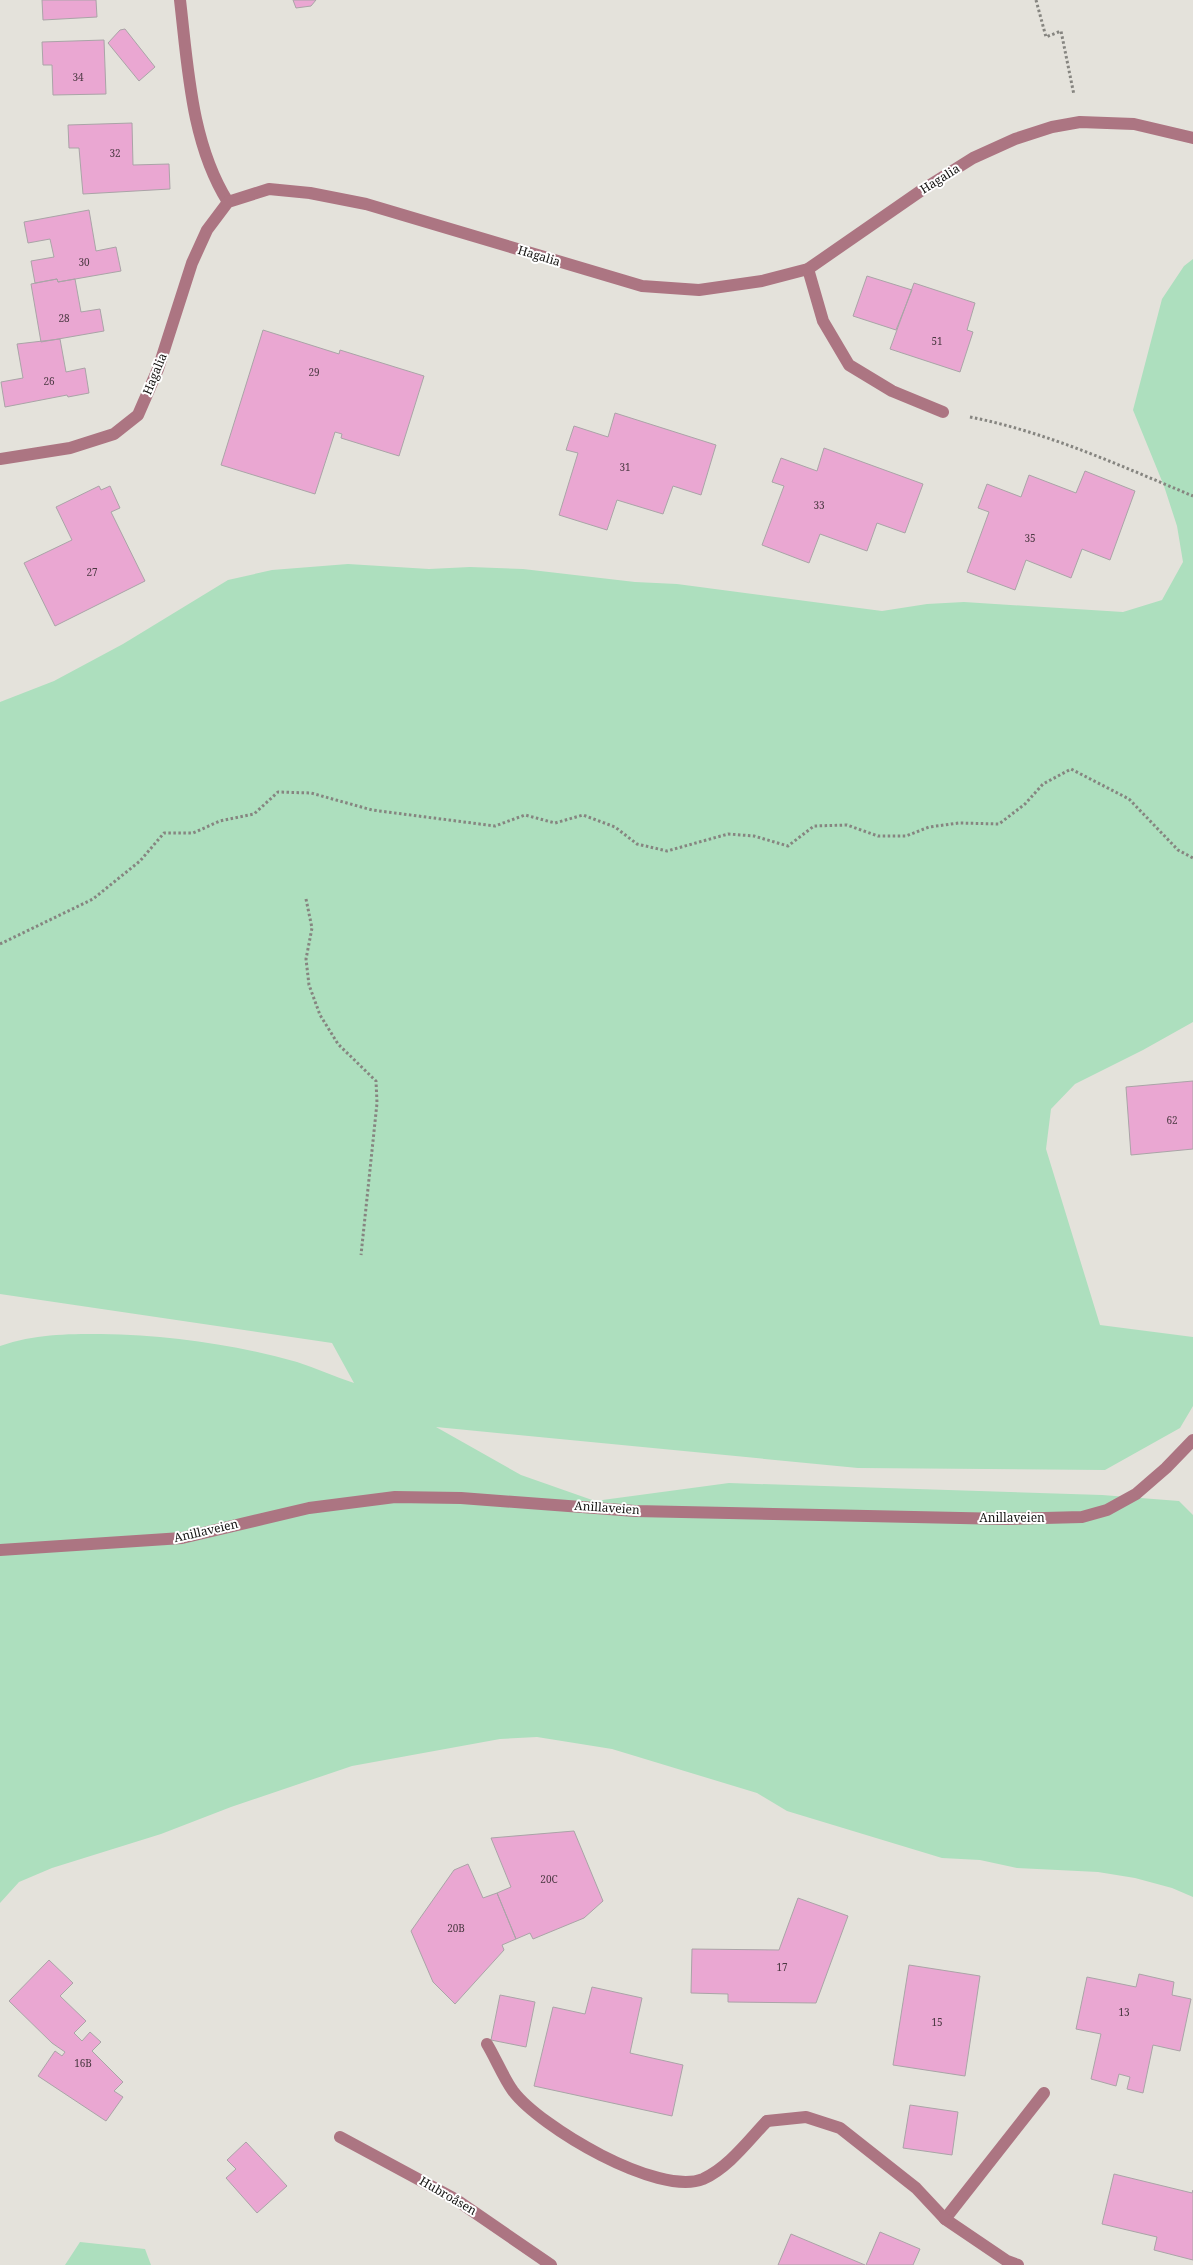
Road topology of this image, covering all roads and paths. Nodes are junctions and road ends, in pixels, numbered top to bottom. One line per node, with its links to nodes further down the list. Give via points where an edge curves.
1 (180, 0): 5 (street, via 196,123 219,187)
2 (1036, 0): 3 (path, via 1046,37 1061,31)
3 (1080, 122): 4 (street, Hagalia, via 1134,124); 6 (street, Hagalia, via 1024,136 973,158)
4 (1193, 138)
5 (228, 202): 6 (street, Hagalia, via 269,189 310,192 366,204 642,286 699,290 762,281); 8 (street, Hagalia, via 207,230 192,263 158,369 138,415 114,434 70,448)
6 (808, 269): 7 (street, via 823,321 849,365 892,391)
7 (943, 412): 9 (path, via 1006,424)
8 (0, 459)
9 (1193, 496)
10 (1193, 858): 12 (path, via 1178,850 1129,799 1071,769 1043,784 999,824 959,823 929,827 906,836 878,836 847,825 814,826 788,846 754,836 728,834 667,852 637,844 615,826 583,815 555,823 525,815 494,826 372,810 311,793 278,792 254,814 220,821 193,833 164,834 140,861 93,899)
11 (306, 899): 13 (path, via 312,928 306,959 309,985 320,1015 338,1044 376,1080 377,1103)
12 (0, 944)
13 (361, 1255)
14 (1193, 1440): 15 (street, Anillaveien, via 1136,1494 1107,1510 1082,1517 997,1519 635,1511 460,1498 395,1497 309,1508 182,1538)
15 (0, 1550)
16 (487, 2044): 19 (street, via 513,2091 544,2121 585,2148 641,2172 679,2182 701,2180 718,2171 767,2121 806,2117 840,2128 916,2188)
17 (1044, 2093): 19 (street)
18 (340, 2137): 20 (street, Hubroåsen, via 455,2199)
19 (945, 2219): 21 (street)
20 (551, 2265)
21 (1018, 2265)

